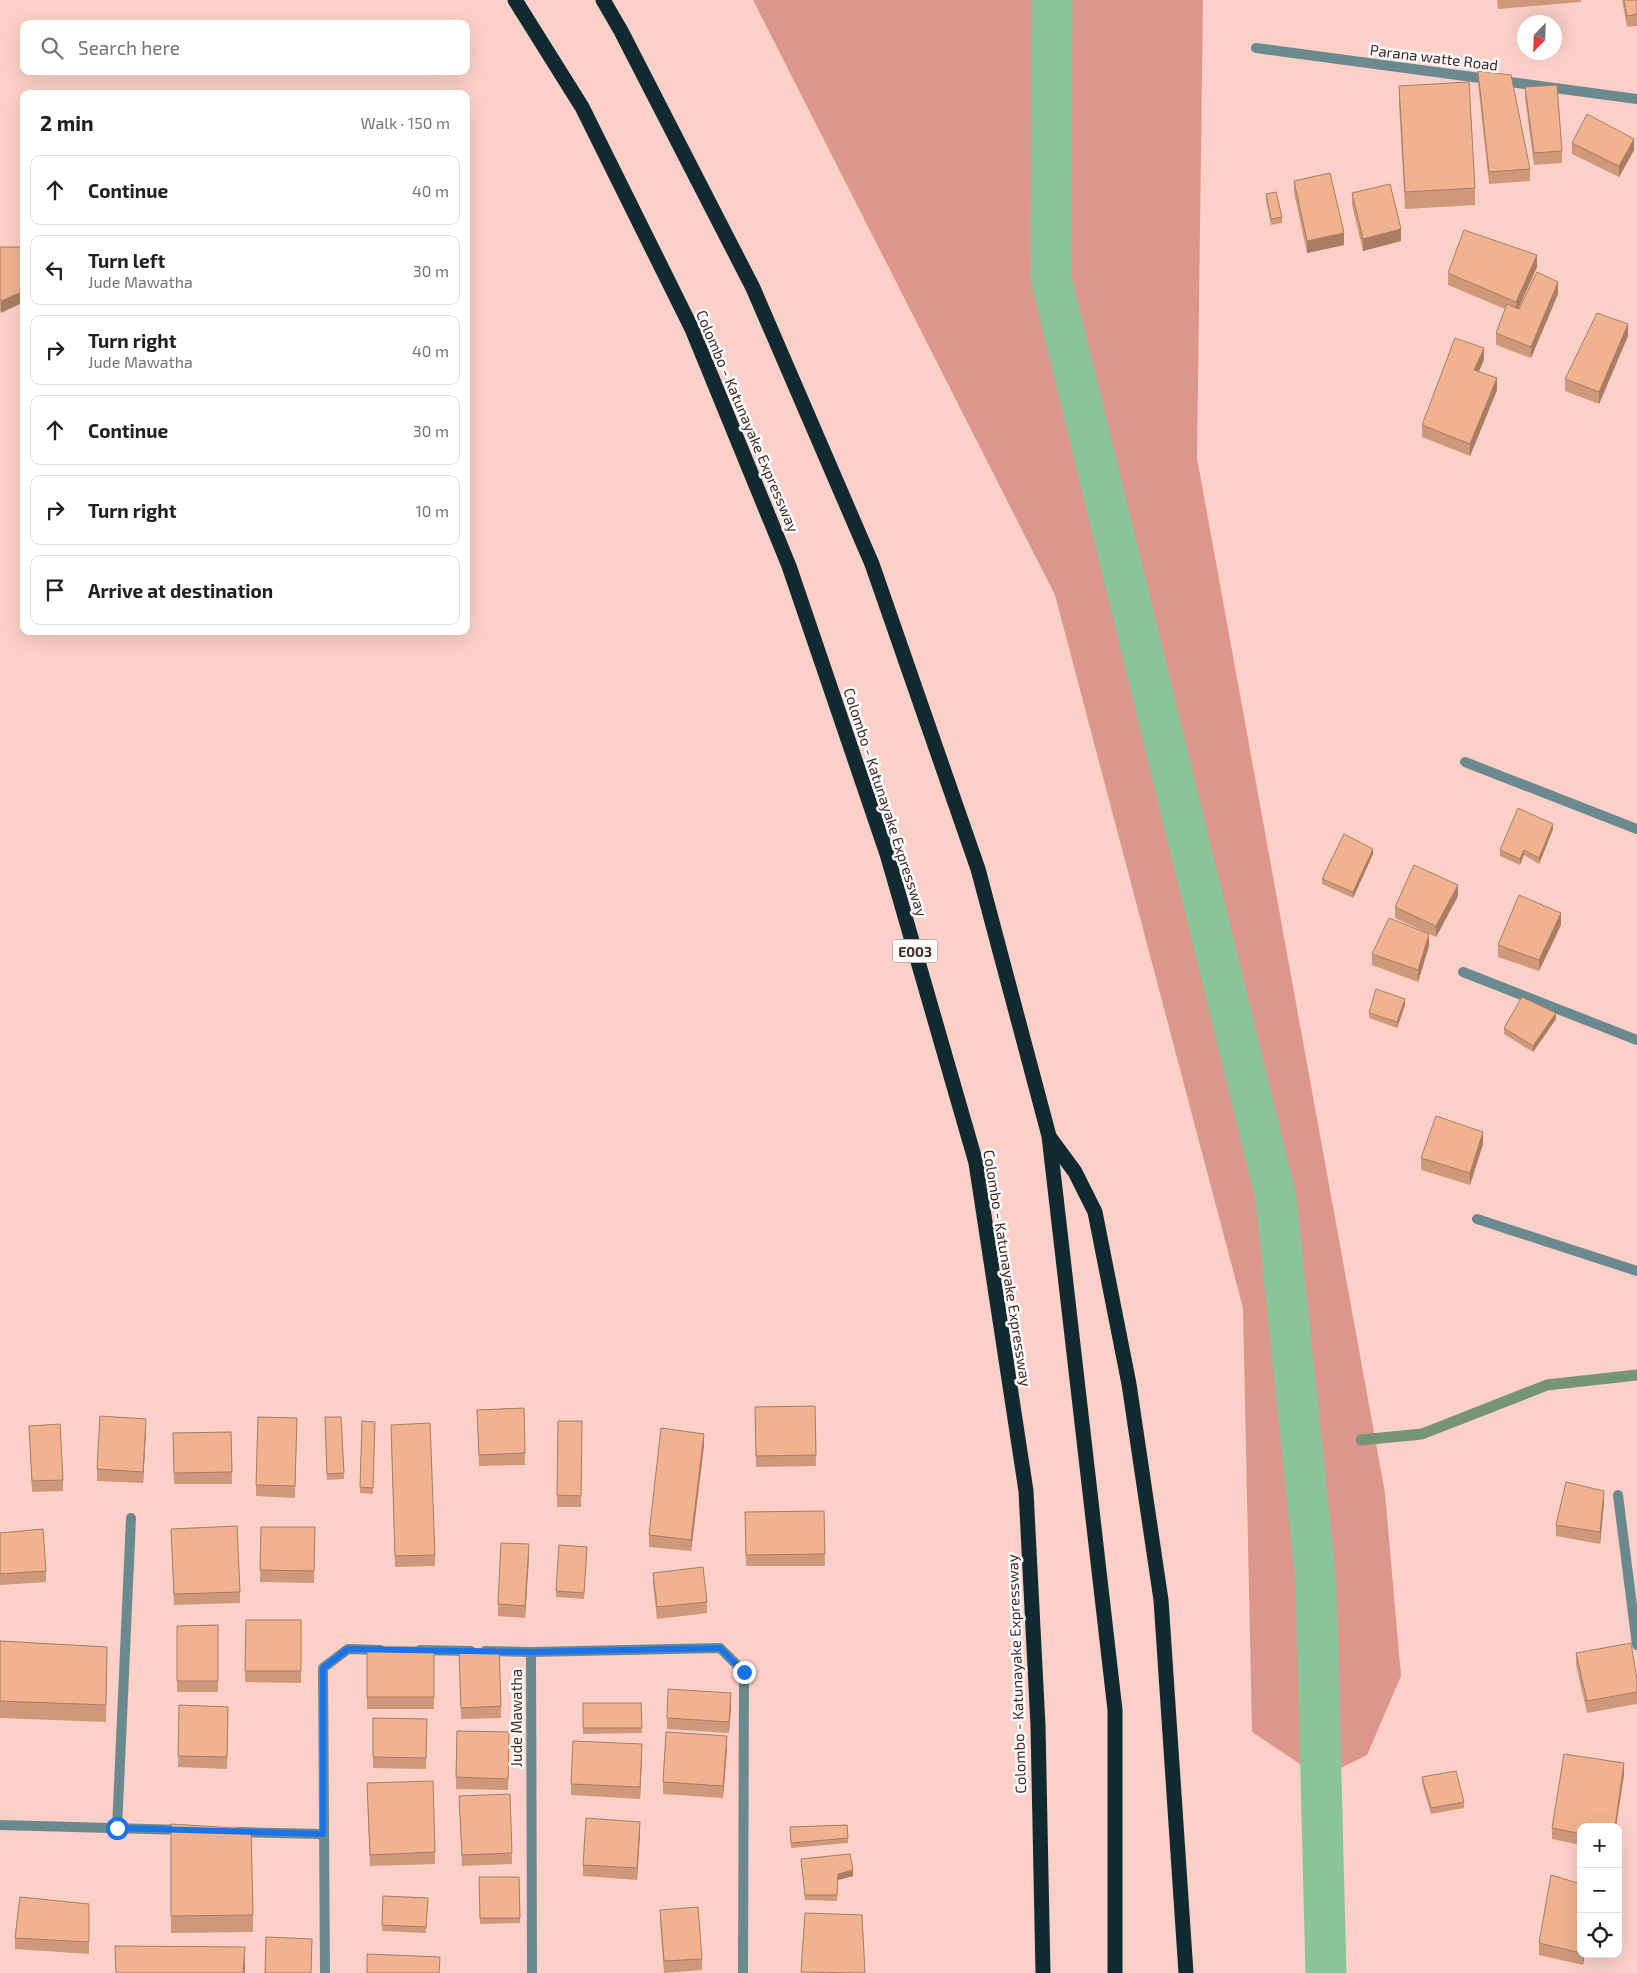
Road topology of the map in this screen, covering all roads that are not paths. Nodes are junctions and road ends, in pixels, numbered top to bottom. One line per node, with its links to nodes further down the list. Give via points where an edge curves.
1 (515, 0): 24 (highway, Colombo - Katunayake Expressway / E003, via 582,107 692,329 789,566 887,854 976,1163 1026,1491 1038,1726)
2 (602, 0): 9 (highway, via 752,288 872,564 978,869)
3 (1256, 48): 4 (street, Parana watte Road)
4 (1637, 98)
5 (1465, 762): 6 (street)
6 (1637, 829)
7 (1463, 972): 8 (street)
8 (1637, 1040)
9 (1049, 1136): 25 (highway, via 1115,1710); 26 (highway, via 1075,1172 1095,1212 1129,1384 1162,1600)
10 (1477, 1219): 11 (street)
11 (1637, 1271)
12 (1618, 1495): 14 (street)
13 (131, 1518): 17 (street)
14 (1637, 1644)
15 (531, 1652): 20 (street, Jude Mawatha, via 348,1649 323,1668); 22 (street, Jude Mawatha); 23 (street, via 720,1648 744,1672)
16 (0, 1825): 17 (street)
17 (117, 1828): 18 (street)
18 (195, 1830)
19 (225, 1831): 20 (street)
20 (323, 1834): 21 (street, Jude Mawatha)
21 (325, 1973)
22 (532, 1973)
23 (743, 1973)
24 (1043, 1973)
25 (1115, 1973)
26 (1186, 1973)

